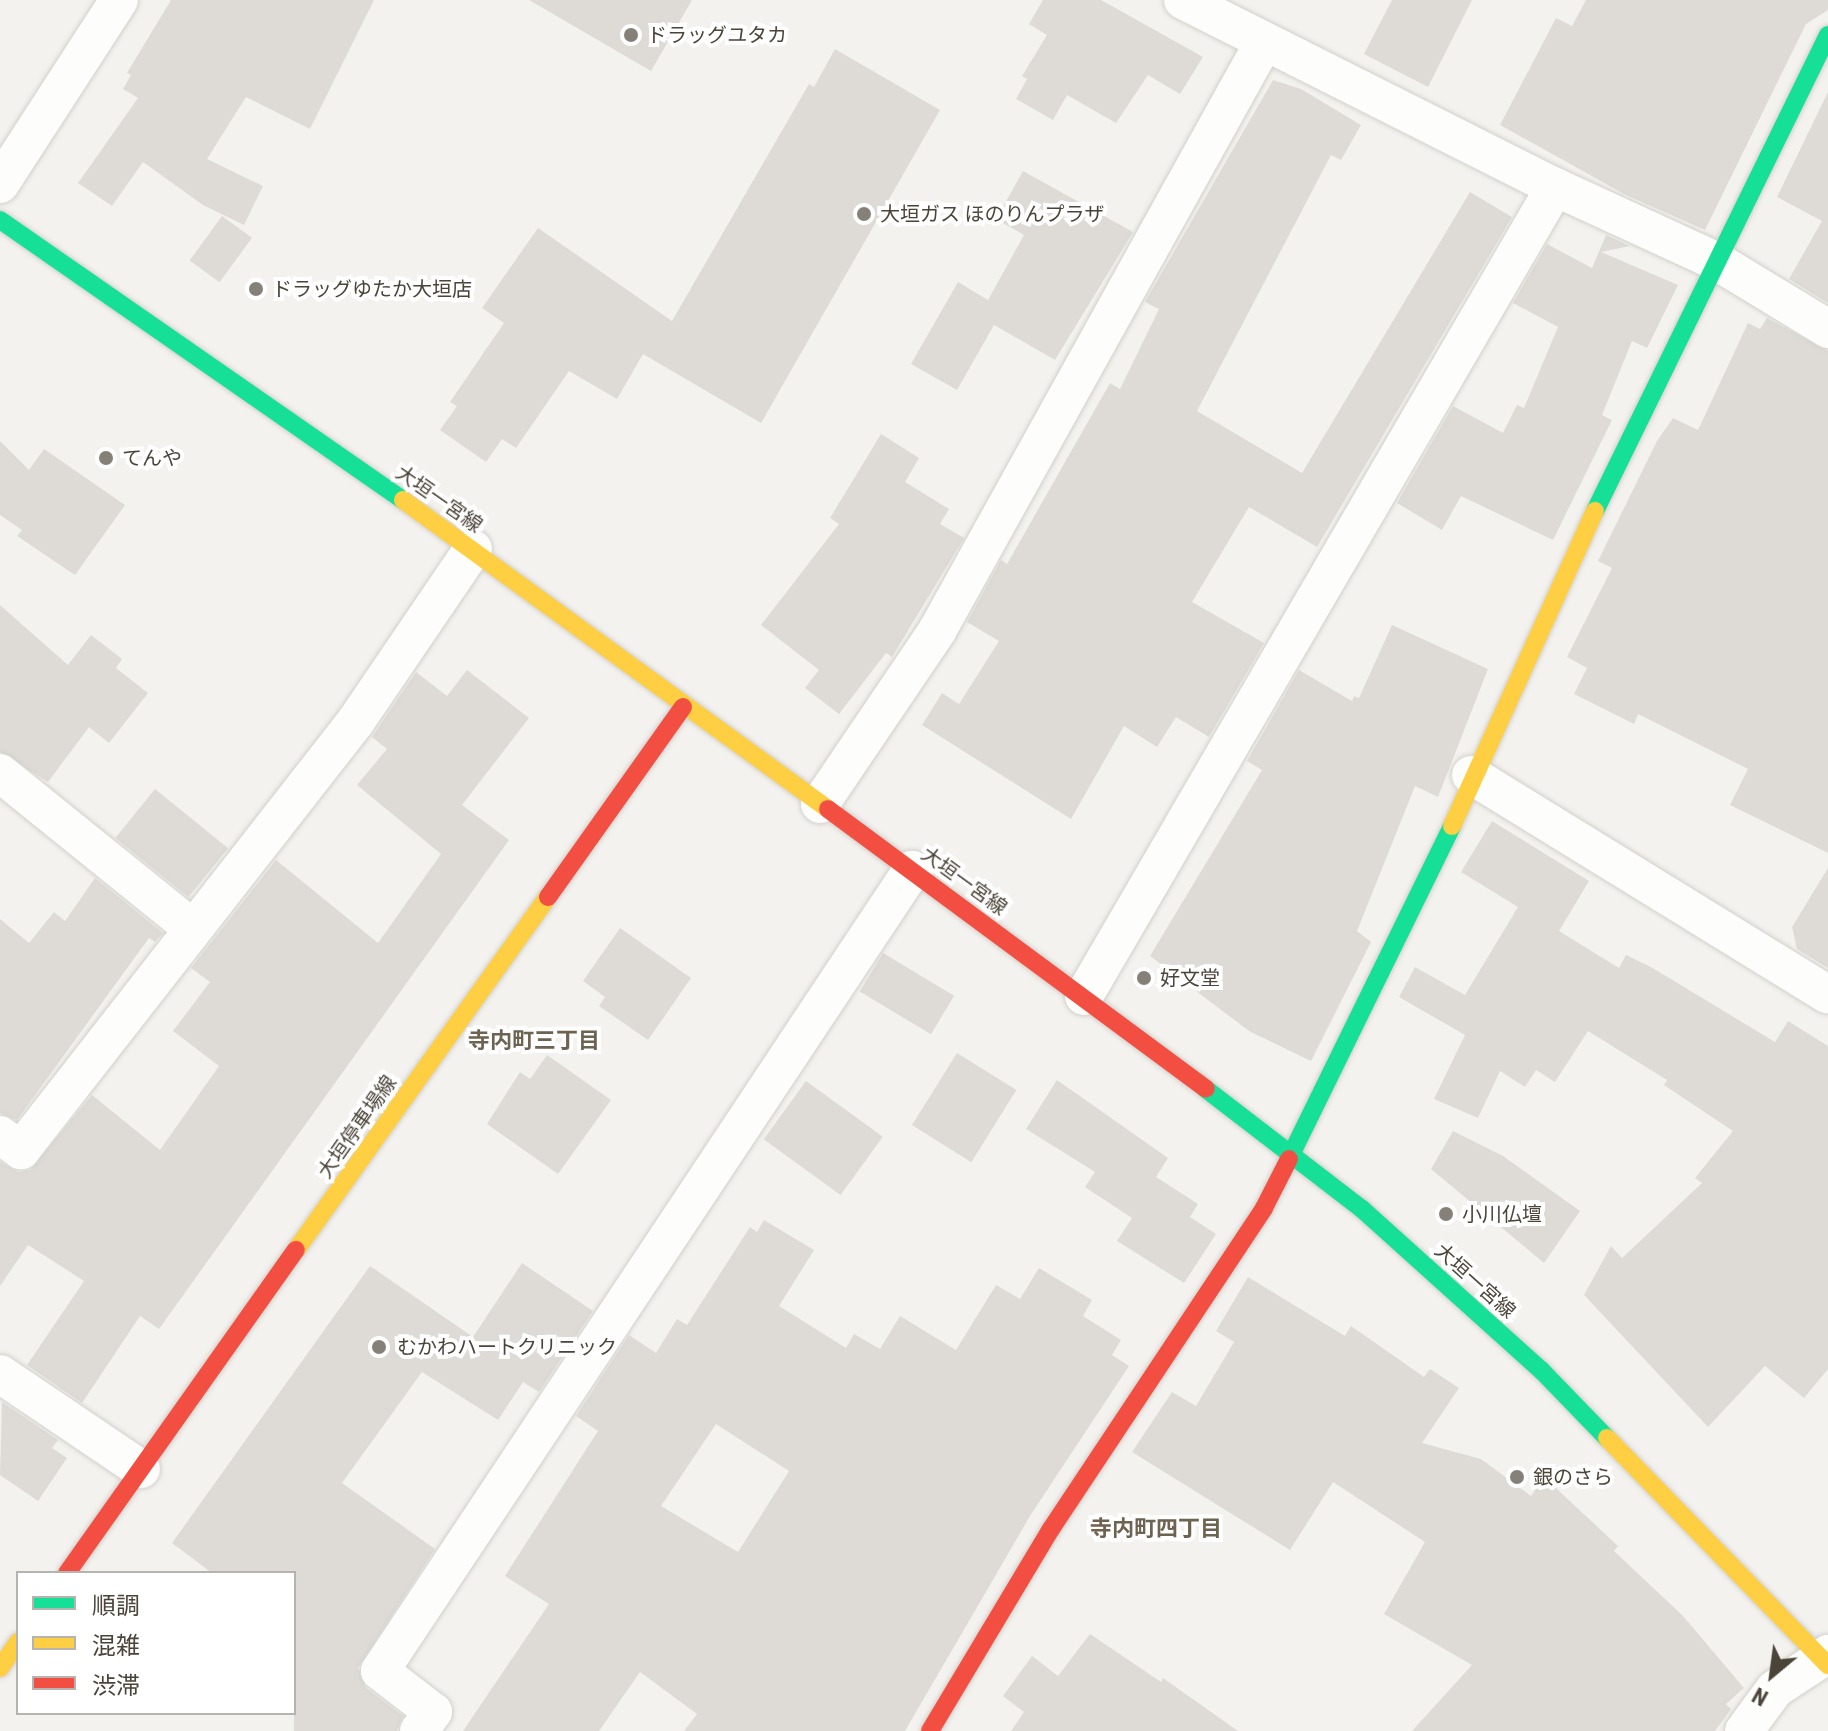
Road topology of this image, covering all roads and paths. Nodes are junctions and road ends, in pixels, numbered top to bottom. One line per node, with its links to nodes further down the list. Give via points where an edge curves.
1 (119, 0): 5 (street)
2 (1183, 0): 4 (street)
3 (1828, 35): 8 (main road)
4 (1264, 42): 6 (street); 14 (street, via 937,631)
5 (0, 184)
6 (1555, 187): 8 (street); 18 (street)
7 (0, 220): 10 (main road, 大垣一宮線)
8 (1718, 262): 9 (street); 13 (main road)
9 (1828, 329)
10 (473, 549): 11 (main road, 大垣一宮線); 16 (street, via 356,721)
11 (683, 707): 14 (main road, 大垣一宮線); 22 (main road, 大垣停車場線)
12 (0, 773): 16 (street)
13 (1471, 775): 17 (street); 20 (main road, via 1405,931)
14 (820, 804): 15 (main road, 大垣一宮線)
15 (912, 870): 18 (main road, 大垣一宮線); 27 (street, via 380,1671)
16 (193, 929): 19 (street, via 21,1150)
17 (1828, 995)
18 (1084, 996): 20 (main road, 大垣一宮線)
19 (0, 1135)
20 (1289, 1156): 25 (main road, 大垣一宮線, via 1362,1209 1541,1370); 28 (main road, via 1264,1208 1051,1529)
21 (0, 1374): 22 (street)
22 (141, 1469): 23 (main road, 大垣停車場線)
23 (68, 1571)
24 (16, 1645): 26 (main road)
25 (1826, 1659): 29 (street, via 1775,1689)
26 (0, 1668)
27 (438, 1725)
28 (930, 1731)
29 (1744, 1731)

